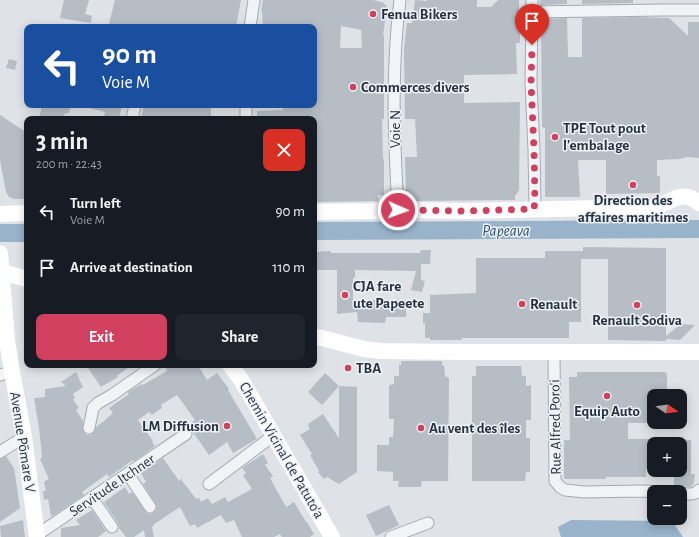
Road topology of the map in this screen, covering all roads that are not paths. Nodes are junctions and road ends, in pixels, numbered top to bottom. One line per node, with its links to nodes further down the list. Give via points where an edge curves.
1 (254, 0): 6 (street)
2 (400, 0): 9 (street, Voie N, via 394,84)
3 (532, 0): 5 (street)
4 (699, 10): 5 (street)
5 (532, 12): 8 (street, via 531,83 535,204)
6 (250, 24)
7 (699, 202): 8 (main road, via 692,197 682,196 654,206)
8 (533, 209): 9 (main road)
9 (398, 210): 10 (main road)
10 (317, 212)
11 (24, 213): 12 (main road)
12 (0, 214)
13 (0, 252): 14 (main road, Avenue Pōmare V)
14 (2, 272): 15 (main road); 21 (main road, Avenue Pōmare V, via 7,340)
15 (24, 278)
16 (317, 337): 17 (main road, via 380,351)
17 (554, 352): 18 (main road); 30 (street, Rue Alfred Poro'i, via 555,481 564,490)
18 (699, 352)
19 (151, 368): 22 (street, via 98,403 93,408)
20 (232, 368): 24 (main road, Chemin Vicinal de Patuto'a)
21 (6, 374): 25 (main road, Avenue Pōmare V)
22 (89, 428)
23 (186, 434): 27 (street, Servitude Itchner)
24 (274, 435): 28 (street); 37 (main road, Chemin Vicinal de Patuto'a)
25 (24, 437): 26 (street); 36 (main road, Avenue Pōmare V)
26 (0, 452)
27 (128, 474): 32 (street, Servitude Itchner); 33 (street)
28 (209, 484)
29 (699, 490): 31 (street, via 694,494)
30 (647, 491)
31 (687, 494)
32 (92, 498): 35 (street); 36 (street, Servitude Itchner)
33 (150, 507)
34 (428, 522): 38 (street)
35 (112, 527)
36 (37, 536)
37 (332, 537)
38 (391, 537)

